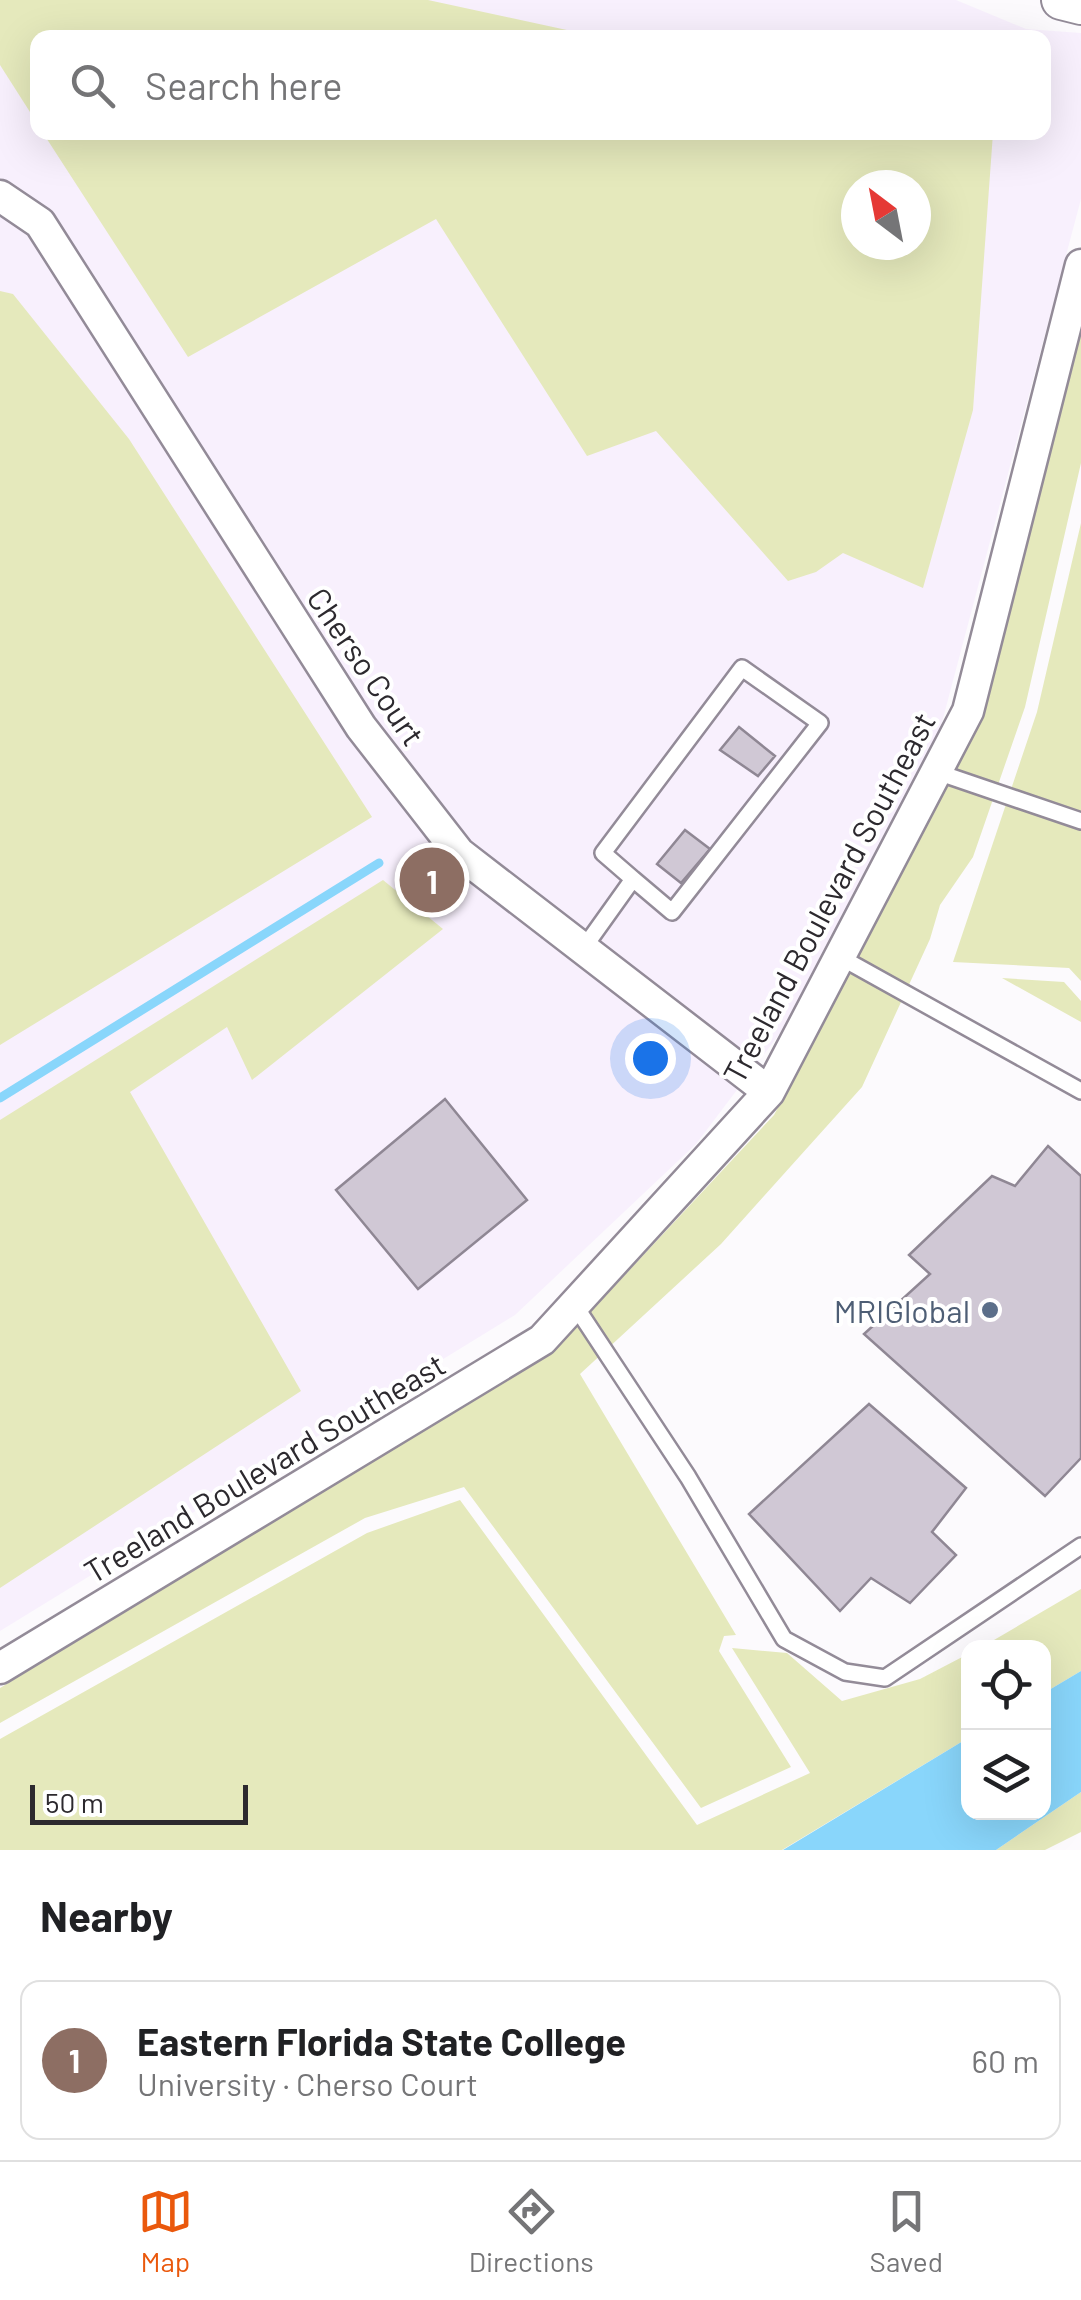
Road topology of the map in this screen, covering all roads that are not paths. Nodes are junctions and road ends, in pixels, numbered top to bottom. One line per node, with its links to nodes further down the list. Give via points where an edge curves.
1 (1061, 0): 2 (street)
2 (1081, 5)
3 (0, 196): 8 (street, Cherso Court, via 40,223 361,727 459,854)
4 (1081, 265): 5 (street, Treeland Boulevard Southeast, via 968,711)
5 (937, 772): 6 (lane); 9 (street, Treeland Boulevard Southeast)
6 (1081, 822)
7 (633, 879): 7 (lane, via 603,853 742,668 820,724 672,912); 8 (lane)
8 (583, 949): 11 (street, Cherso Court)
9 (840, 957): 10 (lane); 11 (street, Treeland Boulevard Southeast)
10 (1081, 1091)
11 (769, 1092): 12 (street, Treeland Boulevard Southeast)
12 (574, 1304): 13 (lane, via 688,1476 784,1639 844,1672 885,1678); 14 (street, Treeland Boulevard Southeast, via 542,1340)
13 (1081, 1546)
14 (0, 1668)

